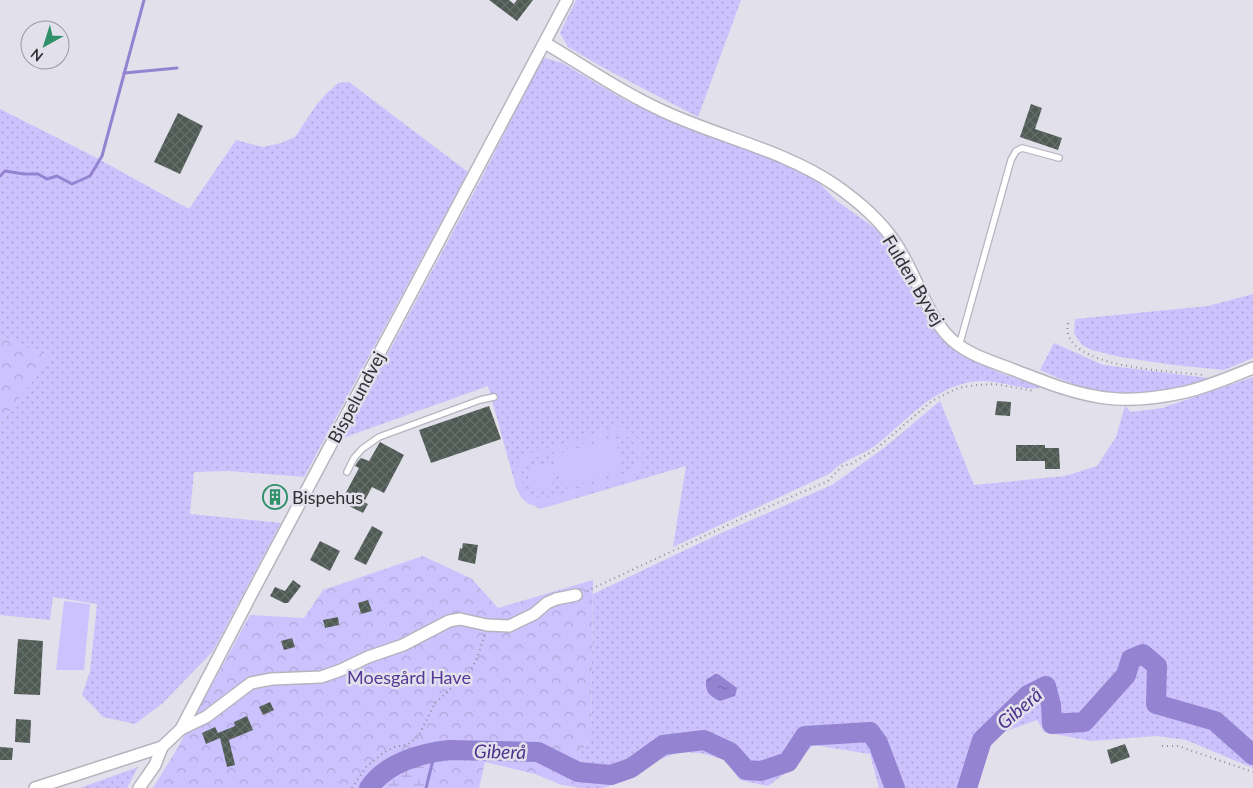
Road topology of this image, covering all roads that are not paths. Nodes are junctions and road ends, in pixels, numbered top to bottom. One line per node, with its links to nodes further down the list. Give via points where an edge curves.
1 (567, 0): 2 (street, Bispelundvej)
2 (545, 43): 4 (street, Fulden Byvej, via 638,99 788,158 854,198 898,246 937,322); 9 (street, Bispelundvej)
3 (1059, 158): 4 (lane, via 1022,148 1011,160)
4 (959, 346): 5 (street, Fulden Byvej, via 1056,386 1094,397 1147,399 1184,393)
5 (1253, 368)
6 (494, 397): 7 (lane, via 379,437 362,449)
7 (347, 472)
8 (576, 595): 9 (street, via 547,603 517,624 488,625 460,619 335,673 251,683 206,717)
9 (181, 729): 10 (street, Bispelundvej)
10 (162, 747): 11 (street); 12 (street, Bispelundvej)
11 (35, 788)
12 (139, 788)

